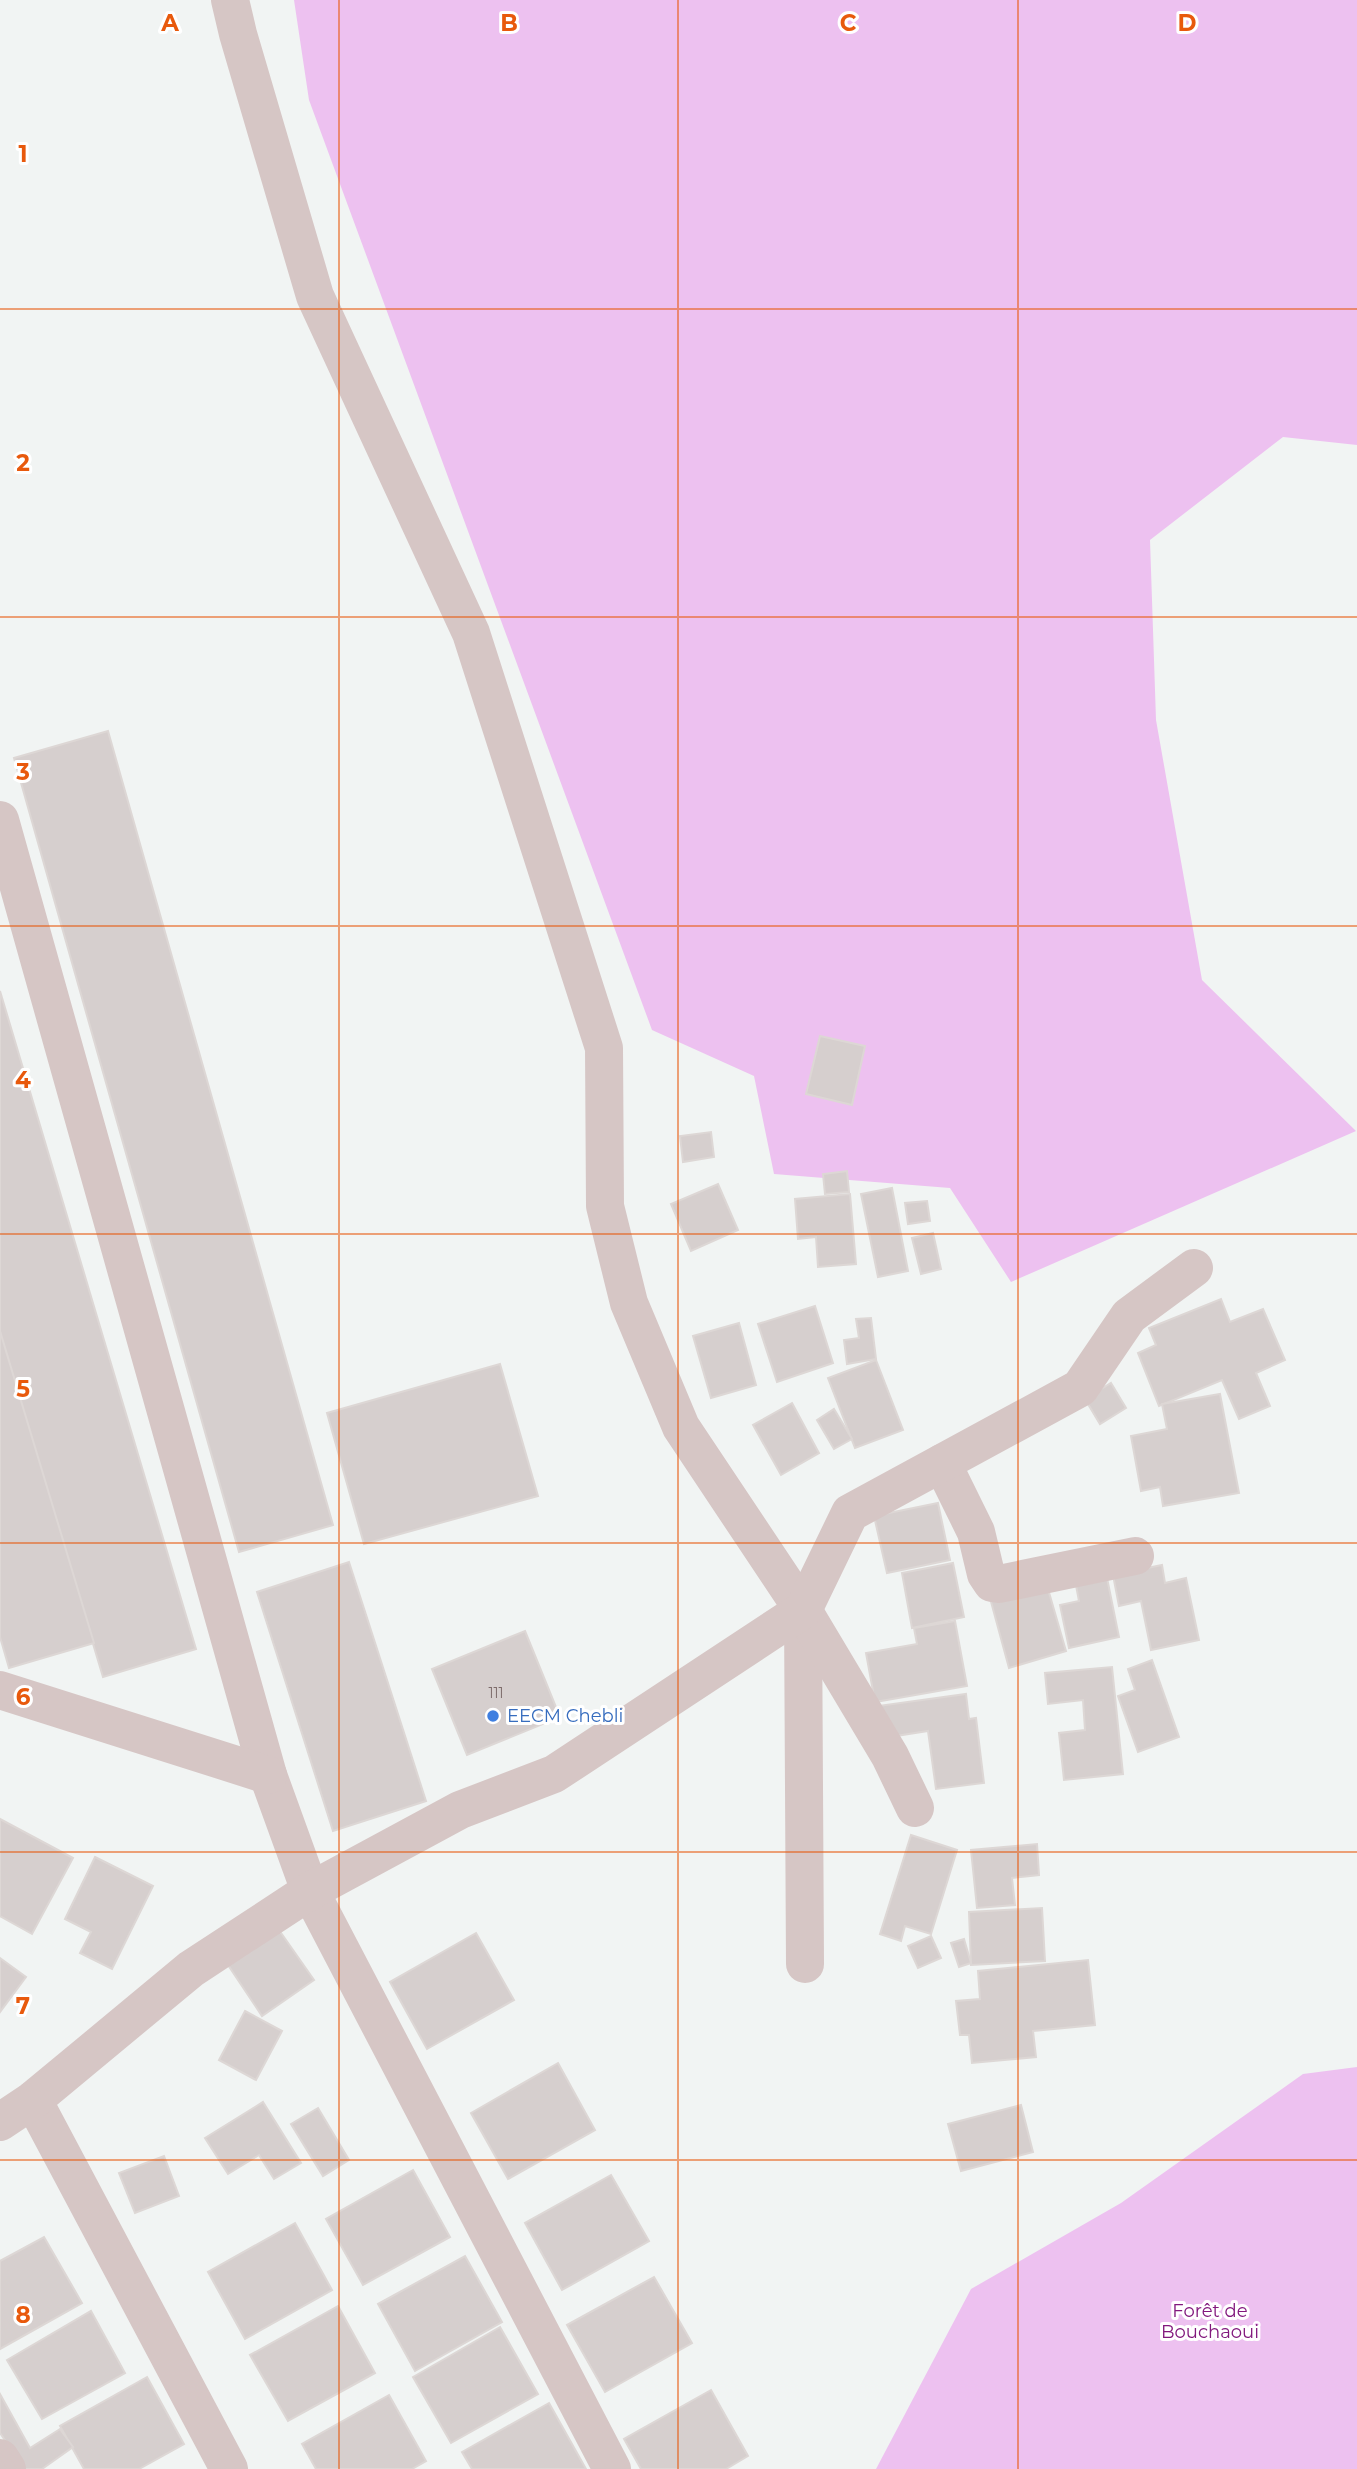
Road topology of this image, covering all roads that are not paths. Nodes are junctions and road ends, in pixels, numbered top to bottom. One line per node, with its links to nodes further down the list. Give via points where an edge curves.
1 (230, 0): 6 (street, via 315,296 471,632 604,1048 605,1206 629,1303 681,1427)
2 (0, 820): 8 (street)
3 (1194, 1268): 4 (street, via 1129,1316 1080,1388)
4 (942, 1463): 5 (street, via 976,1532 992,1583); 6 (street, via 850,1513)
5 (1135, 1556)
6 (803, 1610): 9 (street, via 890,1756); 10 (street, via 554,1774 460,1810); 11 (street)
7 (0, 1690): 8 (street)
8 (268, 1775): 10 (street)
9 (915, 1808)
10 (310, 1891): 12 (street, via 191,1969); 17 (street)
11 (805, 1964)
12 (33, 2100): 13 (street); 16 (street)
13 (0, 2122)
14 (0, 2458): 15 (street)
15 (7, 2469)
16 (229, 2469)
17 (612, 2469)

